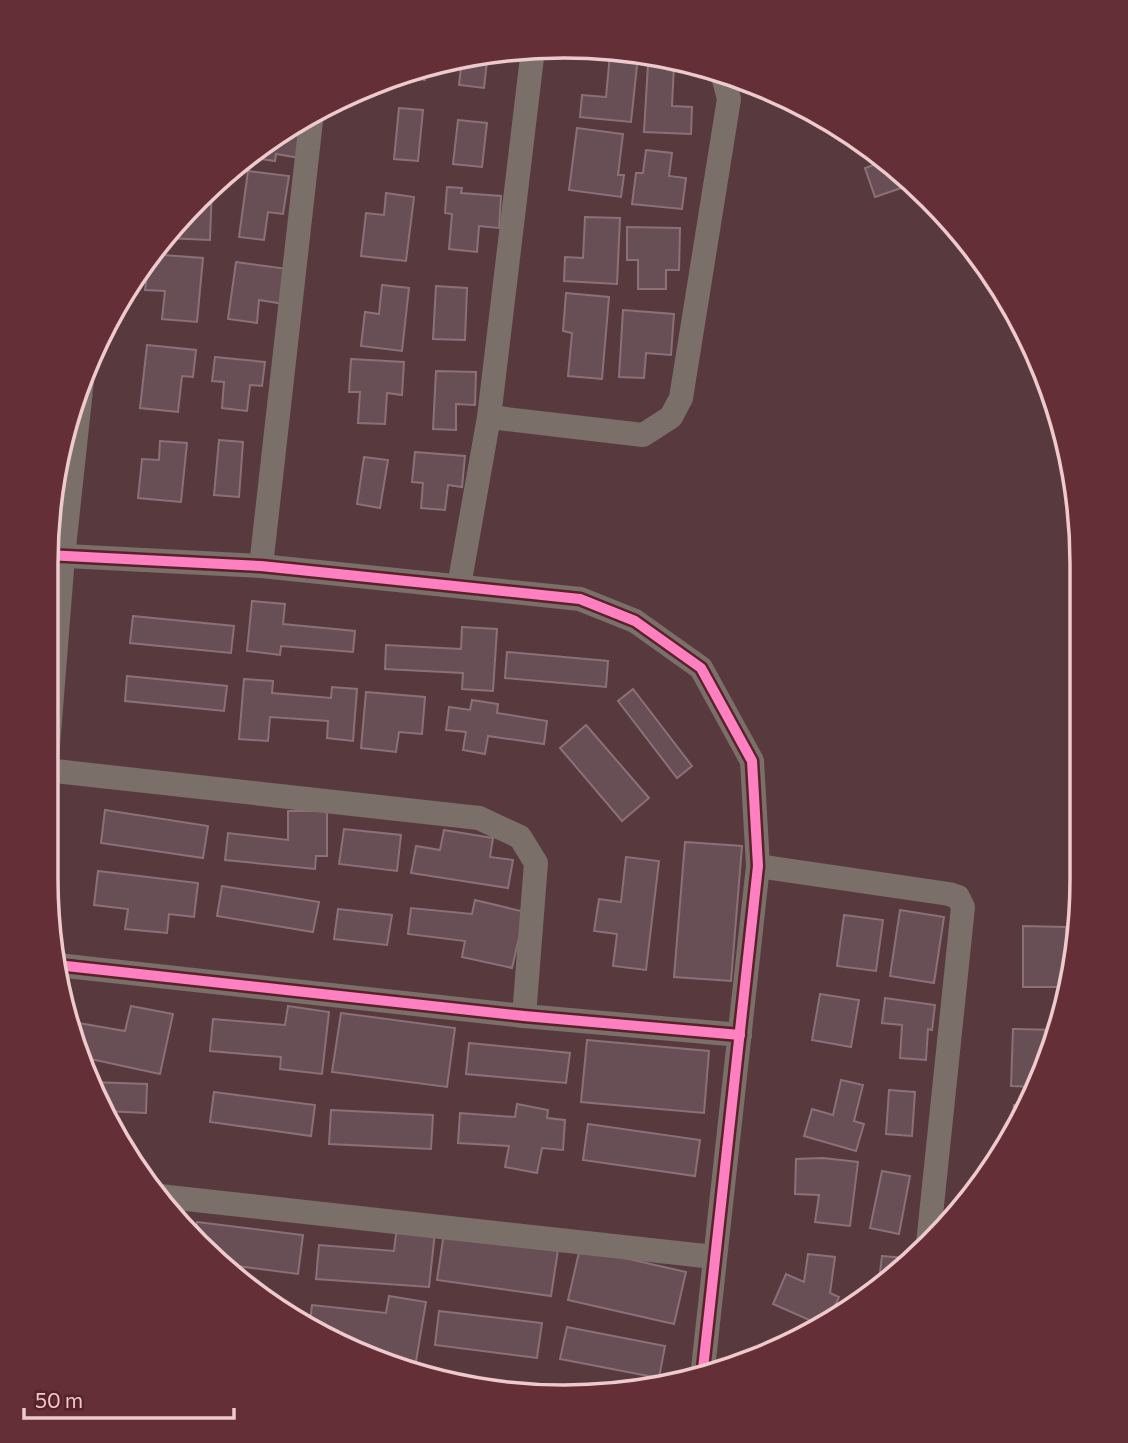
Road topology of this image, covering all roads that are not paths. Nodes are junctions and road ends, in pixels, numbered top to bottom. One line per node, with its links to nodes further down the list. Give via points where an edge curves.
1 (532, 59): 4 (street)
2 (725, 84): 4 (street, via 729,99 681,398 671,417 643,435)
3 (311, 126): 8 (street)
4 (489, 417): 9 (street)
5 (72, 445): 6 (street)
6 (59, 528)
7 (58, 556): 8 (street)
8 (261, 566): 9 (street)
9 (459, 586): 11 (street, via 580,599 635,621 701,668 752,761)
10 (58, 771): 13 (street, via 479,818 520,837 536,863)
11 (758, 866): 14 (street); 16 (street, via 958,897 962,916)
12 (65, 966): 13 (street)
13 (524, 1016): 14 (street)
14 (740, 1035): 17 (street)
15 (170, 1197): 17 (street)
16 (930, 1229)
17 (714, 1256): 18 (street)
18 (703, 1365)

